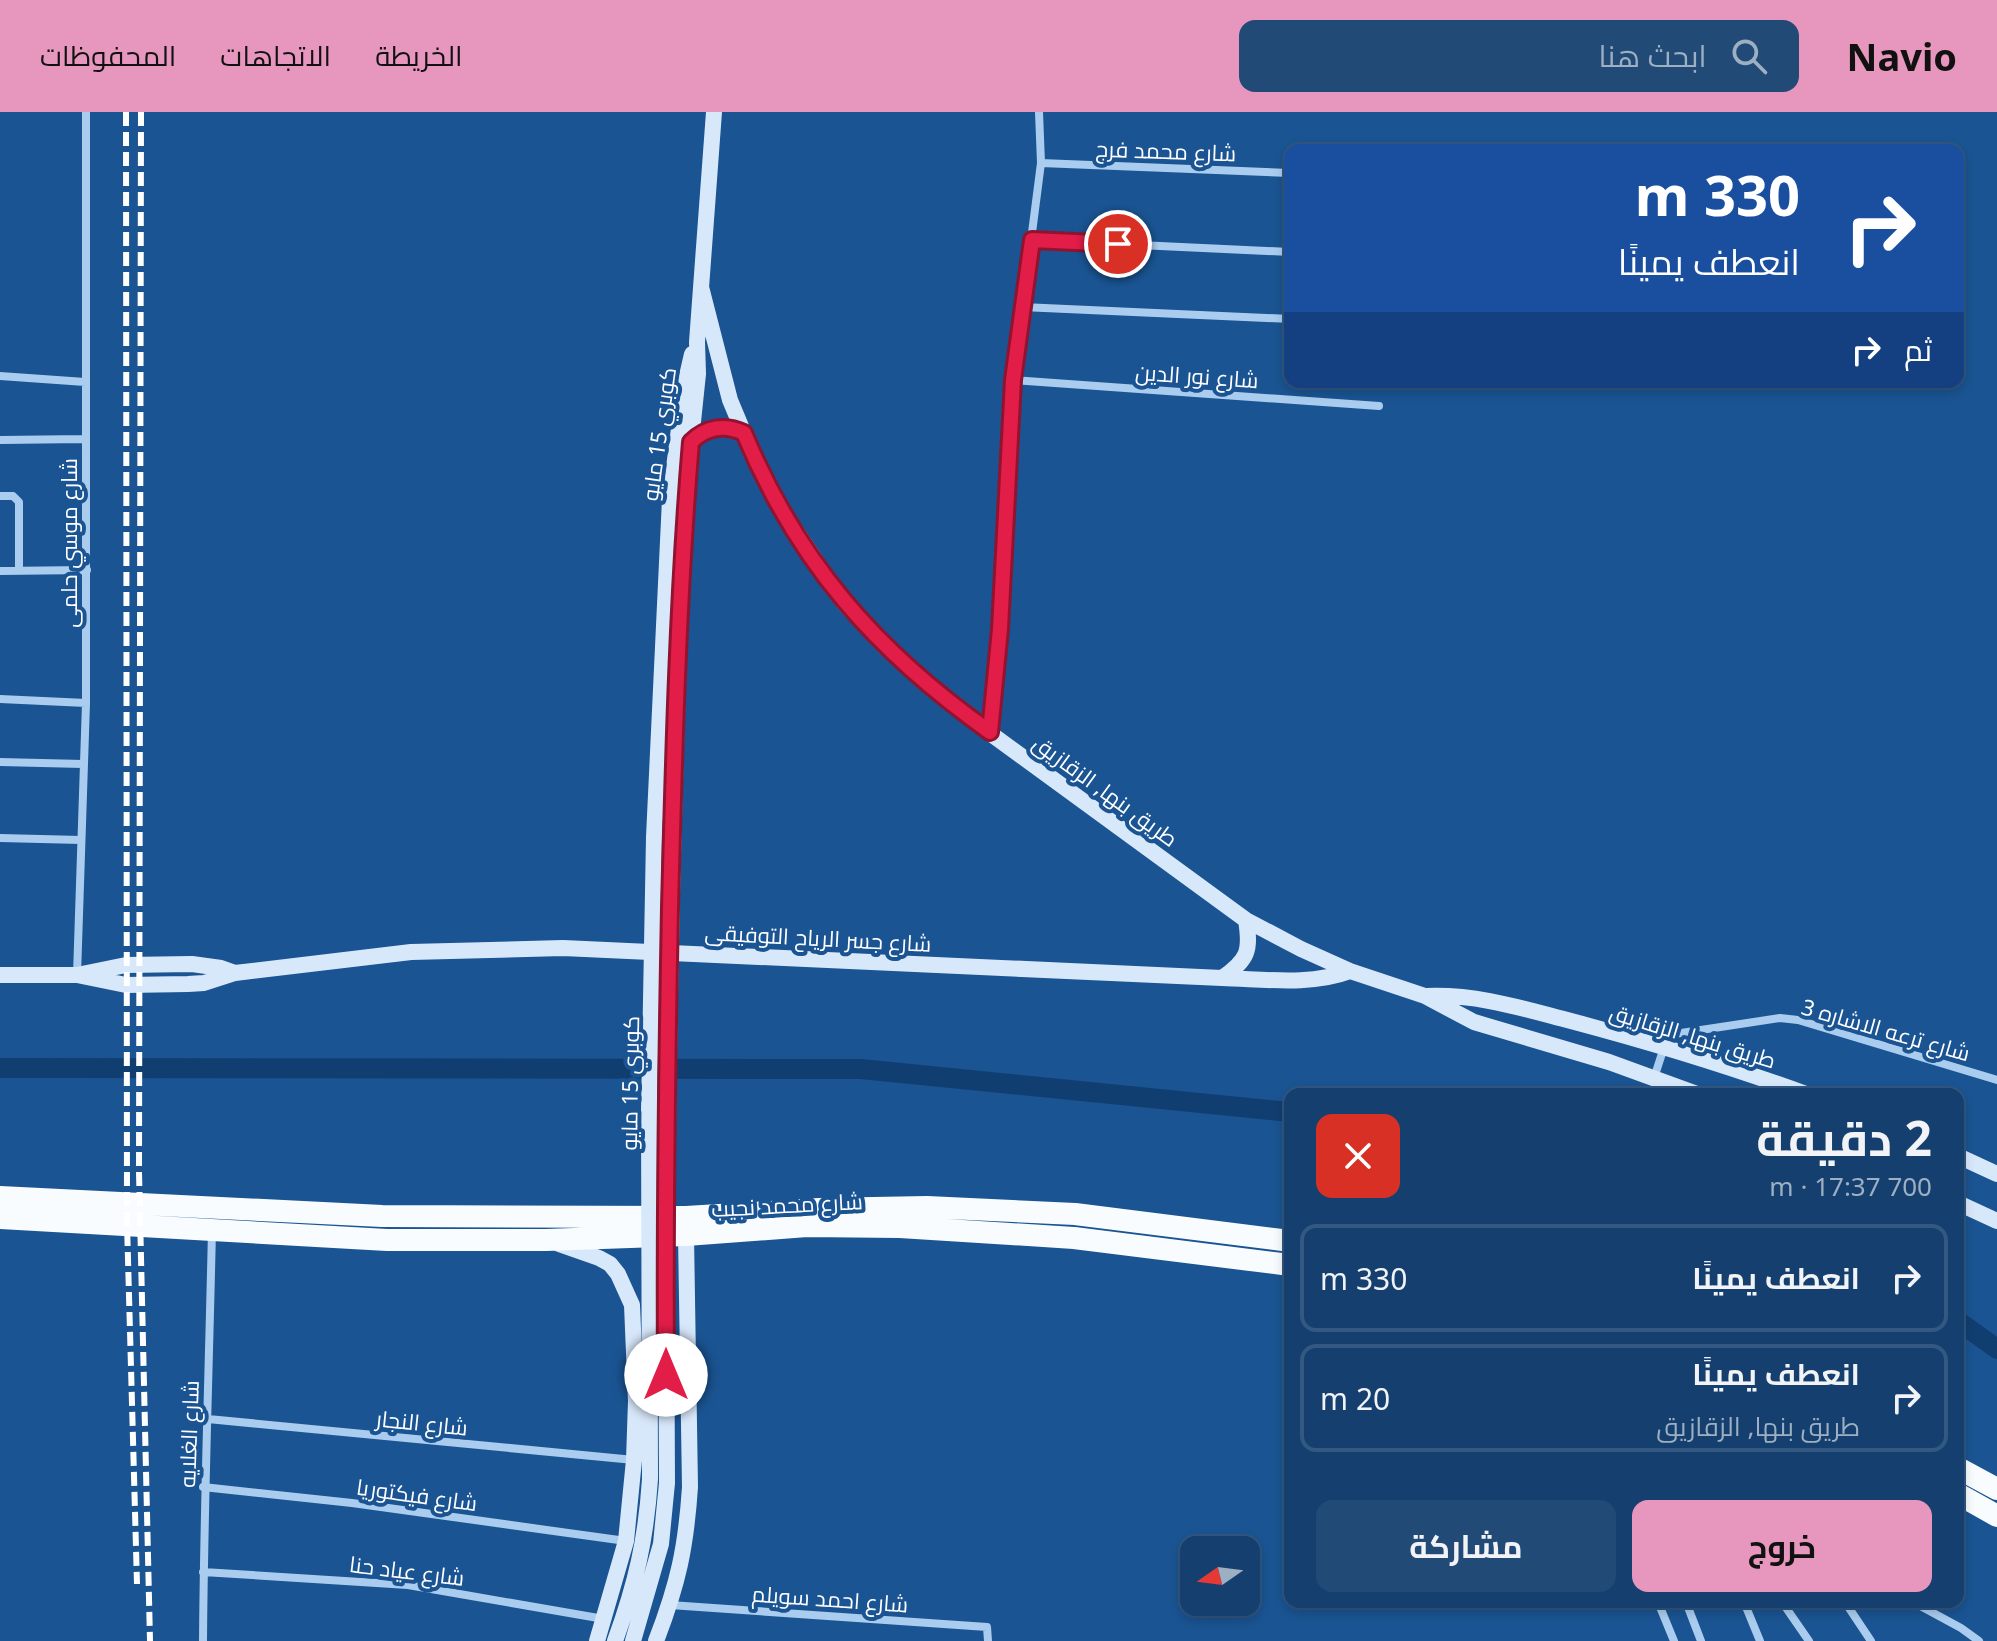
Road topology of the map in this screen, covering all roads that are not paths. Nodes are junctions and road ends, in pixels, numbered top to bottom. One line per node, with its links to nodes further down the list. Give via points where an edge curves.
1 (86, 112): 14 (street, شارع موسي حلمى)
2 (714, 112): 8 (main road, طريق بنها, الزقازيق)
3 (1039, 112): 4 (street)
4 (1041, 163): 5 (street, شارع محمد فرج); 6 (street)
5 (1284, 173)
6 (1032, 240): 7 (street); 9 (street)
7 (1284, 252)
8 (701, 287): 11 (main road, طريق بنها, الزقازيق); 16 (main road, طريق بنها, الزقازيق, via 730,400)
9 (1022, 307): 10 (street); 13 (street)
10 (1284, 319)
11 (697, 342): 19 (main road, كوبري 15 مايو); 21 (main road, كوبري 15 مايو, via 684,389)
12 (0, 376): 14 (street)
13 (1013, 380): 15 (street, شارع نور الدين); 27 (street)
14 (85, 382): 17 (street, شارع موسي حلمى)
15 (1379, 406)
16 (744, 433): 19 (main road, via 716,428); 27 (main road, طريق بنها, الزقازيق, via 780,507 844,603 886,648)
17 (85, 439): 18 (street); 23 (street, شارع موسي حلمى)
18 (0, 440)
19 (691, 442): 21 (main road, كوبري 15 مايو)
20 (0, 496): 22 (street, via 19,502)
21 (678, 498): 80 (main road, كوبري 15 مايو, bridge, via 654,837 650,1479 640,1564); 81 (main road, كوبري 15 مايو, bridge, via 667,1483 661,1544)
22 (19, 570): 23 (street); 24 (street)
23 (87, 570): 26 (street, شارع موسي حلمى)
24 (0, 571)
25 (0, 699): 26 (street)
26 (86, 703): 29 (street, شارع موسي حلمى)
27 (990, 732): 32 (main road, طريق بنها, الزقازيق)
28 (0, 762): 29 (street)
29 (83, 764): 31 (street, شارع موسي حلمى)
30 (0, 838): 31 (street)
31 (81, 840): 35 (street, شارع موسي حلمى)
32 (1246, 920): 33 (main road, طريق بنها, الزقازيق); 36 (main road, via 1244,959)
33 (1350, 971): 36 (main road, شارع جسر الرياح التوفيقى, via 1310,980); 37 (main road, طريق بنها, الزقازيق)
34 (0, 975): 35 (main road, شارع جسر الرياح التوفيقى)
35 (77, 975): 36 (main road, شارع جسر الرياح التوفيقى, via 140,986 204,983 235,973 411,952 563,948)
36 (1222, 978)
37 (1425, 996): 38 (main road, طريق بنها, الزقازيق, via 1484,999); 39 (main road, طريق بنها, الزقازيق, via 1474,1022)
38 (1665, 1047): 39 (street); 40 (street, شارع ترعه الاشاره 3, via 1668,1035 1765,1019 1798,1020); 42 (main road, طريق بنها, الزقازيق)
39 (1654, 1079): 41 (main road, طريق بنها, الزقازيق)
40 (1997, 1080)
41 (1680, 1088)
42 (1788, 1088)
43 (1964, 1159): 44 (main road)
44 (1997, 1174)
45 (0, 1197): 48 (highway)
46 (1964, 1206): 52 (main road)
47 (1075, 1214): 49 (highway, شارع محمد نجيب, via 927,1207 641,1218); 51 (highway, شارع محمد نجيب); 56 (highway, via 1079,1228)
48 (142, 1215): 49 (highway, شارع محمد نجيب); 50 (highway); 53 (highway, شارع محمد نجيب)
49 (356, 1215): 55 (highway)
50 (0, 1218)
51 (1122, 1219): 58 (highway, شارع محمد نجيب); 59 (highway, via 1114,1226)
52 (1997, 1221)
53 (212, 1228): 55 (highway, شارع محمد نجيب); 61 (street, شارع الغلايه)
54 (686, 1235): 56 (highway, شارع محمد نجيب, via 854,1226); 57 (highway, شارع محمد نجيب); 70 (main road, via 690,1487 684,1548)
55 (356, 1238): 57 (highway, شارع محمد نجيب)
56 (1074, 1238): 59 (highway, شارع محمد نجيب)
57 (546, 1240): 62 (main road, via 610,1264 624,1284 632,1305)
58 (1284, 1240)
59 (1116, 1243): 60 (highway, شارع محمد نجيب)
60 (1284, 1264)
61 (208, 1419): 62 (street, شارع النجار); 64 (street, شارع الغلايه)
62 (634, 1460): 68 (main road)
63 (1964, 1471): 65 (highway)
64 (203, 1487): 68 (street, شارع فيكتوريا); 69 (street, شارع الغلايه)
65 (1997, 1489)
66 (1964, 1497): 67 (highway)
67 (1997, 1516)
68 (626, 1541): 77 (main road)
69 (203, 1572): 77 (street, شارع عياد حنا, via 408,1585); 78 (street, شارع الغلايه)
70 (670, 1605): 82 (main road); 83 (street, شارع احمد سويلم, via 987,1627)
71 (1660, 1608): 84 (street)
72 (1688, 1608): 85 (street)
73 (1746, 1608): 86 (street)
74 (1786, 1608): 87 (street)
75 (1849, 1608): 88 (street)
76 (1924, 1608): 89 (street)
77 (605, 1619): 79 (main road)
78 (204, 1641)
79 (597, 1641)
80 (615, 1641)
81 (633, 1641)
82 (656, 1641)
83 (988, 1641)
84 (1674, 1641)
85 (1701, 1641)
86 (1760, 1641)
87 (1809, 1641)
88 (1871, 1641)
89 (1979, 1641)

